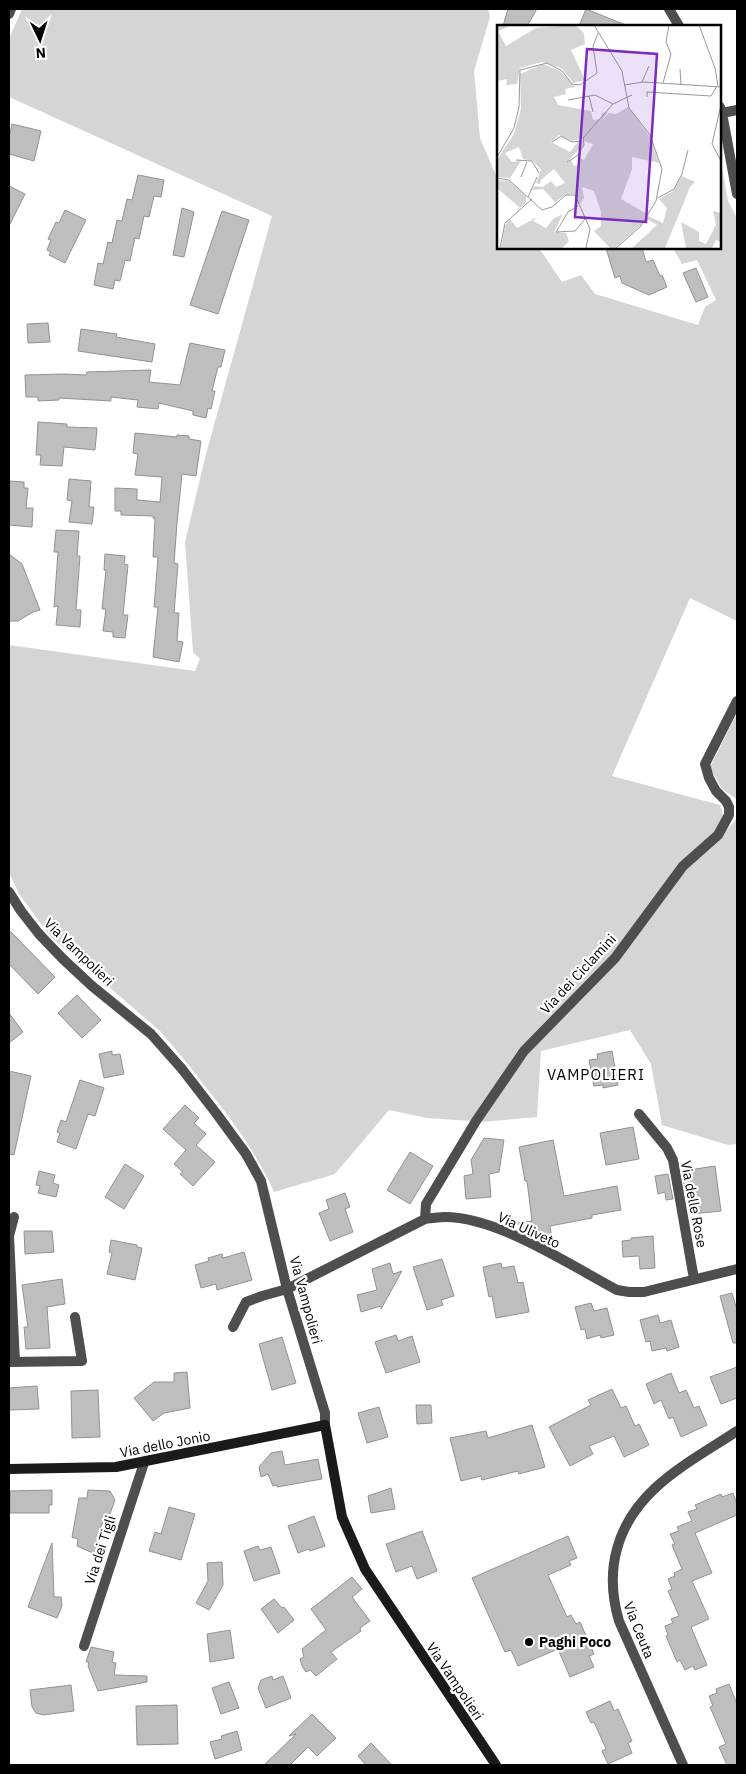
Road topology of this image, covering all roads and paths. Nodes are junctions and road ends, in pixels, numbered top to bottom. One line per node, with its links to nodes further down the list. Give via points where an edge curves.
1 (11, 9): 3 (street)
2 (668, 9): 4 (street)
3 (9, 14)
4 (678, 25)
5 (721, 110): 6 (street); 7 (street)
6 (737, 110)
7 (737, 194)
8 (737, 701): 9 (street, Via dei Ciclamini, via 705,764 716,791)
9 (733, 808): 13 (street, Via dei Ciclamini, via 718,835 683,866 616,958 524,1051 476,1121 426,1204)
10 (9, 892): 16 (street, Via Vampolieri, via 33,927 63,959 151,1034 182,1069 246,1154 261,1181)
11 (639, 1114): 15 (street, Via delle Rose, via 673,1160)
12 (14, 1217): 19 (street, via 9,1236)
13 (426, 1219): 15 (street, Via Uliveto, via 471,1220 507,1232 616,1290 644,1292); 16 (street, Via Uliveto)
14 (737, 1269): 15 (street, Via Uliveto)
15 (694, 1279)
16 (287, 1289): 18 (street, Via Uliveto, via 246,1302); 20 (street, Via Vampolieri, via 325,1413)
17 (74, 1317): 19 (street, via 82,1361)
18 (233, 1327)
19 (12, 1362)
20 (325, 1426): 22 (street, Via dello Jonio); 25 (street, Via Vampolieri, via 342,1517 365,1569)
21 (737, 1431): 26 (street, Via Ceuta, via 646,1496 621,1532 615,1554 613,1602 619,1621)
22 (144, 1463): 23 (street, Via dello Jonio, via 116,1467); 24 (street, Via dei Tigli)
23 (9, 1469)
24 (84, 1646)
25 (496, 1765)
26 (683, 1765)

